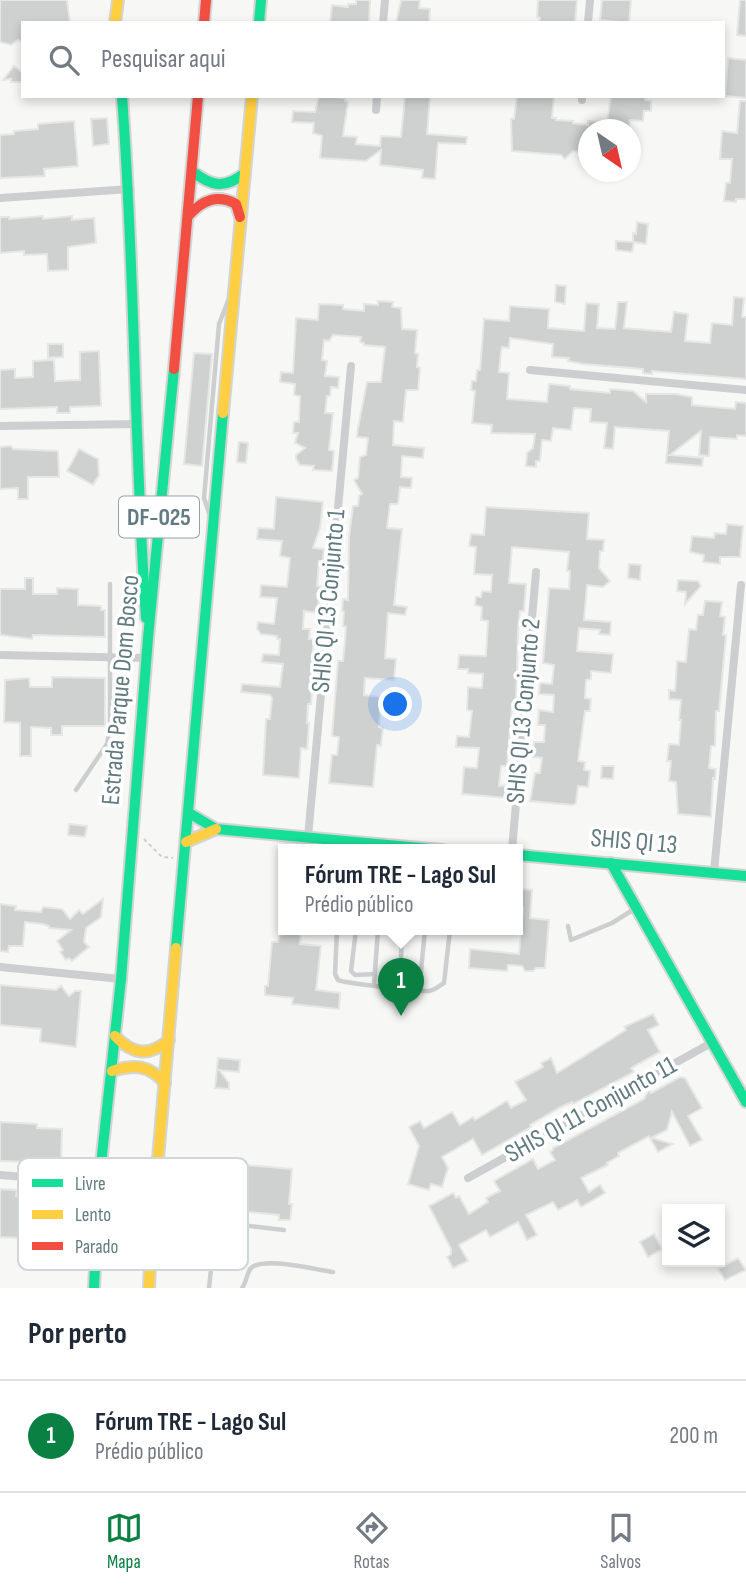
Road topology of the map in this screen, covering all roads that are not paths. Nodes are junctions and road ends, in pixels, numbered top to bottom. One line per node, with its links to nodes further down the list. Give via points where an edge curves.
1 (108, 0): 7 (main road)
2 (118, 0): 7 (main road)
3 (206, 0): 8 (main road)
4 (261, 0): 9 (main road)
5 (385, 0): 10 (street)
6 (590, 0): 11 (street)
7 (115, 21)
8 (204, 21)
9 (259, 21)
10 (383, 21)
11 (588, 21)
12 (122, 98): 19 (main road)
13 (198, 98): 17 (main road, Estrada Parque Dom Bosco / DF-025)
14 (252, 98): 18 (main road, DF-025)
15 (377, 98): 16 (street)
16 (376, 110)
17 (192, 171): 18 (main road, via 218,186); 21 (main road, Estrada Parque Dom Bosco / DF-025)
18 (245, 173): 22 (main road, DF-025)
19 (130, 189): 20 (street); 26 (main road)
20 (0, 198)
21 (189, 215): 22 (main road, via 202,201 222,198 236,204); 31 (main road, Estrada Parque Dom Bosco / DF-025)
22 (240, 217): 36 (main road, DF-025)
23 (351, 366): 38 (street, SHIS QI 13 Conjunto 1)
24 (530, 370): 25 (street)
25 (746, 390)
26 (137, 424): 27 (street); 31 (main road)
27 (0, 426)
28 (537, 572): 41 (street, SHIS QI 13 Conjunto 2)
29 (110, 584): 33 (lane)
30 (741, 585): 44 (street)
31 (148, 638): 34 (main road, Estrada Parque Dom Bosco / DF-025)
32 (0, 655): 33 (street)
33 (111, 658): 34 (street); 35 (lane, via 107,744)
34 (146, 658): 56 (main road, Estrada Parque Dom Bosco / DF-025)
35 (76, 790)
36 (189, 813): 37 (main road); 39 (main road, DF-025)
37 (216, 829): 38 (main road); 39 (main road)
38 (308, 837): 40 (main road)
39 (186, 842): 61 (main road, DF-025)
40 (366, 844)
41 (513, 844)
42 (523, 855): 43 (main road, SHIS QI 13)
43 (611, 863): 44 (main road, SHIS QI 13); 46 (main road)
44 (714, 872): 45 (main road, SHIS QI 13)
45 (746, 876)
46 (637, 907): 47 (lane, via 571,940); 62 (main road)
47 (568, 926)
48 (337, 935): 57 (lane, via 336,977 348,984)
49 (355, 935): 55 (lane, via 351,971)
50 (378, 935): 55 (lane)
51 (402, 935): 58 (lane)
52 (425, 935): 59 (lane)
53 (449, 935): 59 (lane, via 444,983)
54 (0, 967): 56 (street)
55 (375, 974): 57 (lane)
56 (121, 979): 60 (main road, Estrada Parque Dom Bosco / DF-025)
57 (374, 984): 58 (lane)
58 (400, 988): 59 (lane)
59 (419, 992)
60 (115, 1036): 61 (main road, via 130,1051 140,1053 160,1048); 63 (main road, Estrada Parque Dom Bosco / DF-025)
61 (169, 1040): 64 (main road, DF-025)
62 (713, 1042): 65 (main road); 70 (street, SHIS QI 11 Conjunto 11)
63 (112, 1070): 64 (main road, via 147,1067); 66 (main road, Estrada Parque Dom Bosco / DF-025)
64 (165, 1083): 67 (main road, DF-025)
65 (746, 1102)
66 (102, 1158)
67 (158, 1158)
68 (0, 1175): 69 (street)
69 (18, 1176)
70 (468, 1178)
71 (248, 1226): 72 (lane)
72 (284, 1230)
73 (95, 1270): 77 (main road, Estrada Parque Dom Bosco / DF-025)
74 (150, 1270): 78 (main road, DF-025)
75 (211, 1270): 79 (lane)
76 (333, 1272): 80 (lane, via 260,1264 249,1270)
77 (94, 1288)
78 (149, 1288)
79 (209, 1288)
80 (242, 1288)

